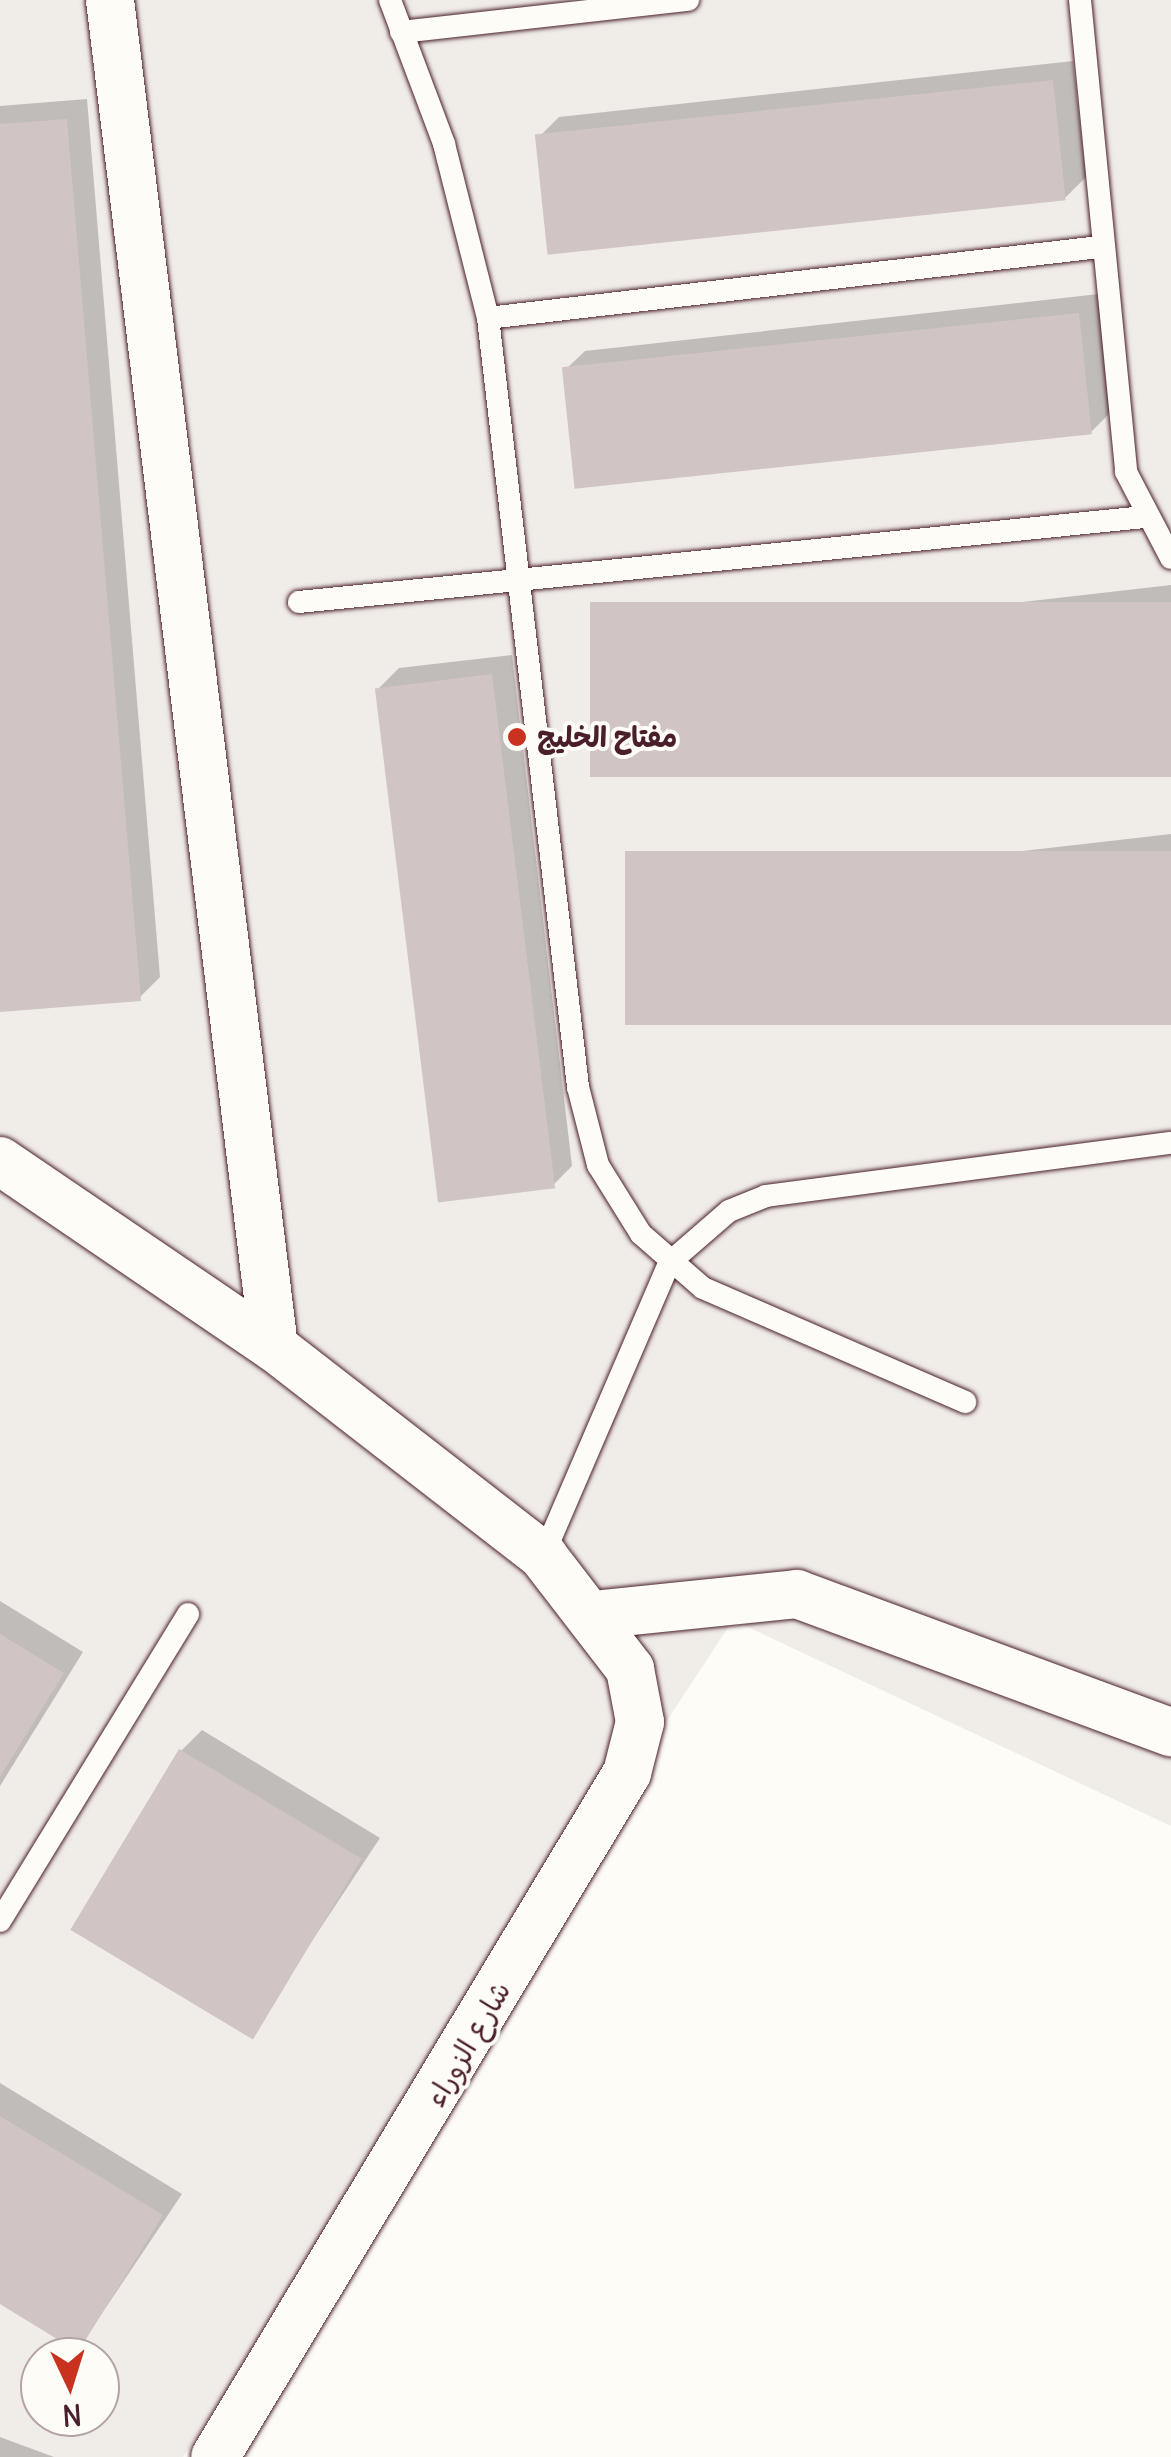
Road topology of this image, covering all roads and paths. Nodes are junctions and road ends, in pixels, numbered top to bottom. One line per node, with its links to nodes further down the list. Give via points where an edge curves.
1 (110, 0): 15 (street)
2 (390, 0): 5 (lane)
3 (688, 0): 5 (lane)
4 (1080, 0): 6 (lane)
5 (401, 32): 7 (lane, via 444,144)
6 (1100, 246): 7 (lane); 8 (lane, via 1126,472)
7 (488, 318): 10 (lane)
8 (1144, 517): 9 (lane); 10 (lane)
9 (1171, 558)
10 (522, 580): 11 (lane); 14 (lane, via 585,1126 617,1201)
11 (299, 602)
12 (1171, 1143): 14 (lane, via 766,1196 718,1218)
13 (0, 1161): 15 (street, شارع الزوراء)
14 (669, 1263): 16 (lane, via 741,1309); 17 (lane)
15 (274, 1347): 17 (street, شارع الزوراء)
16 (965, 1402)
17 (543, 1556): 19 (street, شارع الزوراء)
18 (188, 1614): 21 (lane)
19 (594, 1616): 20 (street, via 797,1594); 22 (street, شارع الزوراء, via 630,1668 640,1722 627,1774)
20 (1171, 1732)
21 (0, 1920)
22 (215, 2457)

